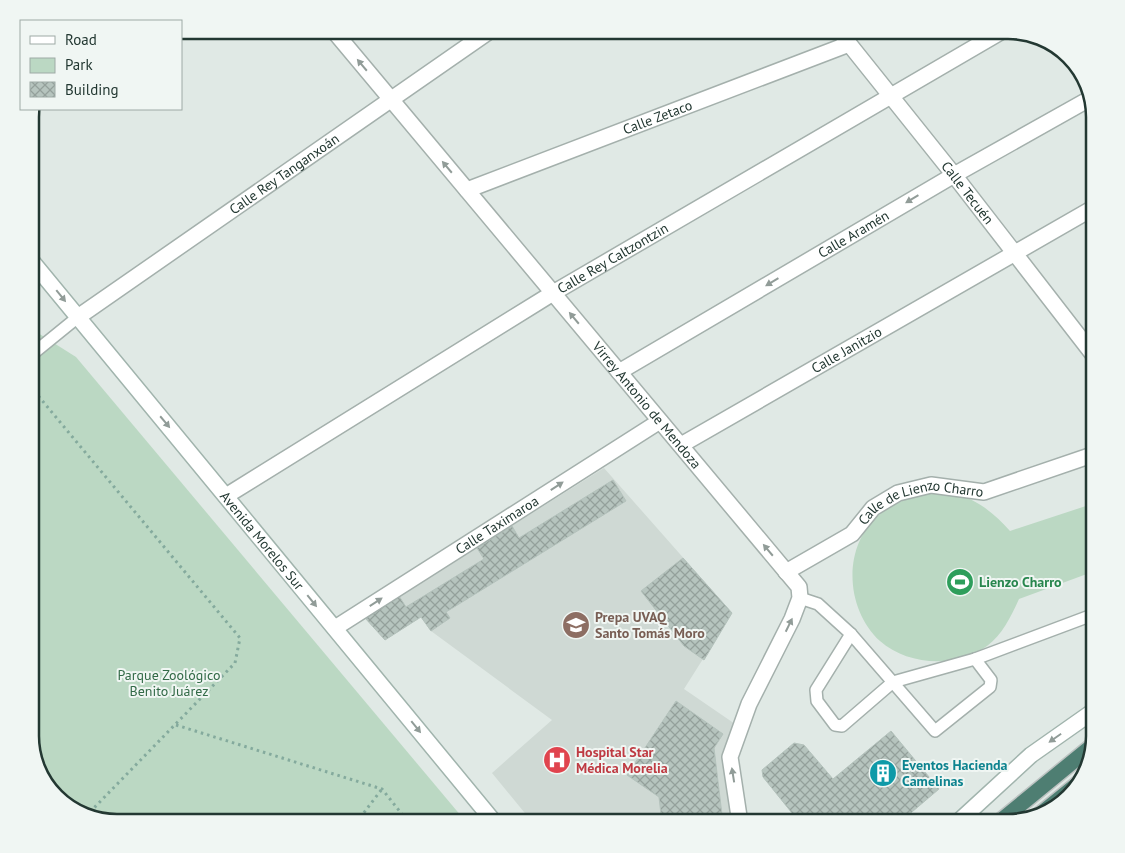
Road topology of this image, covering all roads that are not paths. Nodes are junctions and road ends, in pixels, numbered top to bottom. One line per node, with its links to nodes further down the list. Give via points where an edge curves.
1 (341, 39): 7 (street, Virrey Antonio de Mendoza, one-way to 1)
2 (478, 39): 7 (street, Calle Rey Tanganxoán)
3 (845, 39): 5 (street, Calle Tecuén)
4 (989, 39): 6 (street, Calle Rey Caltzontzin)
5 (849, 44): 6 (street, Calle Tecuén); 10 (street, Calle Zetaco)
6 (890, 97): 9 (street, Calle Tecuén); 14 (street, Calle Rey Caltzontzin)
7 (391, 99): 10 (street, Virrey Antonio de Mendoza, one-way to 7); 15 (street, Calle Rey Tanganxoán)
8 (1085, 101): 9 (street, Calle Aramén)
9 (954, 175): 12 (street, Calle Tecuén); 18 (street, Calle Aramén, one-way to 18)
10 (467, 190): 14 (street, Virrey Antonio de Mendoza)
11 (1086, 212): 12 (street, Calle Janitzio)
12 (1014, 254): 16 (street, Calle Tecuén); 20 (street, Calle Janitzio)
13 (39, 270): 15 (street, Avenida Morelos Sur, one-way to 15)
14 (553, 293): 18 (street, Virrey Antonio de Mendoza, one-way to 14); 22 (street, Calle Rey Caltzontzin)
15 (78, 317): 17 (lane); 22 (street, Avenida Morelos Sur, one-way to 22)
16 (1086, 334)
17 (39, 349)
18 (619, 372): 19 (street, Virrey Antonio de Mendoza)
19 (660, 421): 20 (street, Virrey Antonio de Mendoza); 26 (street, Calle Taximaroa, one-way to 19)
20 (681, 445): 23 (street, Virrey Antonio de Mendoza, one-way to 20)
21 (1086, 457): 23 (street, Calle de Lienzo Charro, via 984,492 931,484 898,493 873,508 852,534)
22 (226, 496): 26 (street, Avenida Morelos Sur, one-way to 26)
23 (786, 572): 24 (street, Virrey Antonio de Mendoza, via 799,587)
24 (800, 598): 27 (lane, via 818,604); 33 (street, one-way to 24, via 730,756 749,704)
25 (1086, 617): 28 (lane)
26 (335, 628): 32 (street, Avenida Morelos Sur, one-way to 32)
27 (851, 634): 29 (lane); 29 (lane, via 816,690 817,701 835,725 842,726)
28 (975, 659): 29 (lane); 29 (lane, via 991,680 990,687 935,731)
29 (893, 682)
30 (1086, 716): 34 (street, one-way to 34, via 1031,755)
31 (1085, 752): 35 (highway)
32 (488, 814)
33 (739, 814)
34 (967, 814)
35 (1009, 814)

